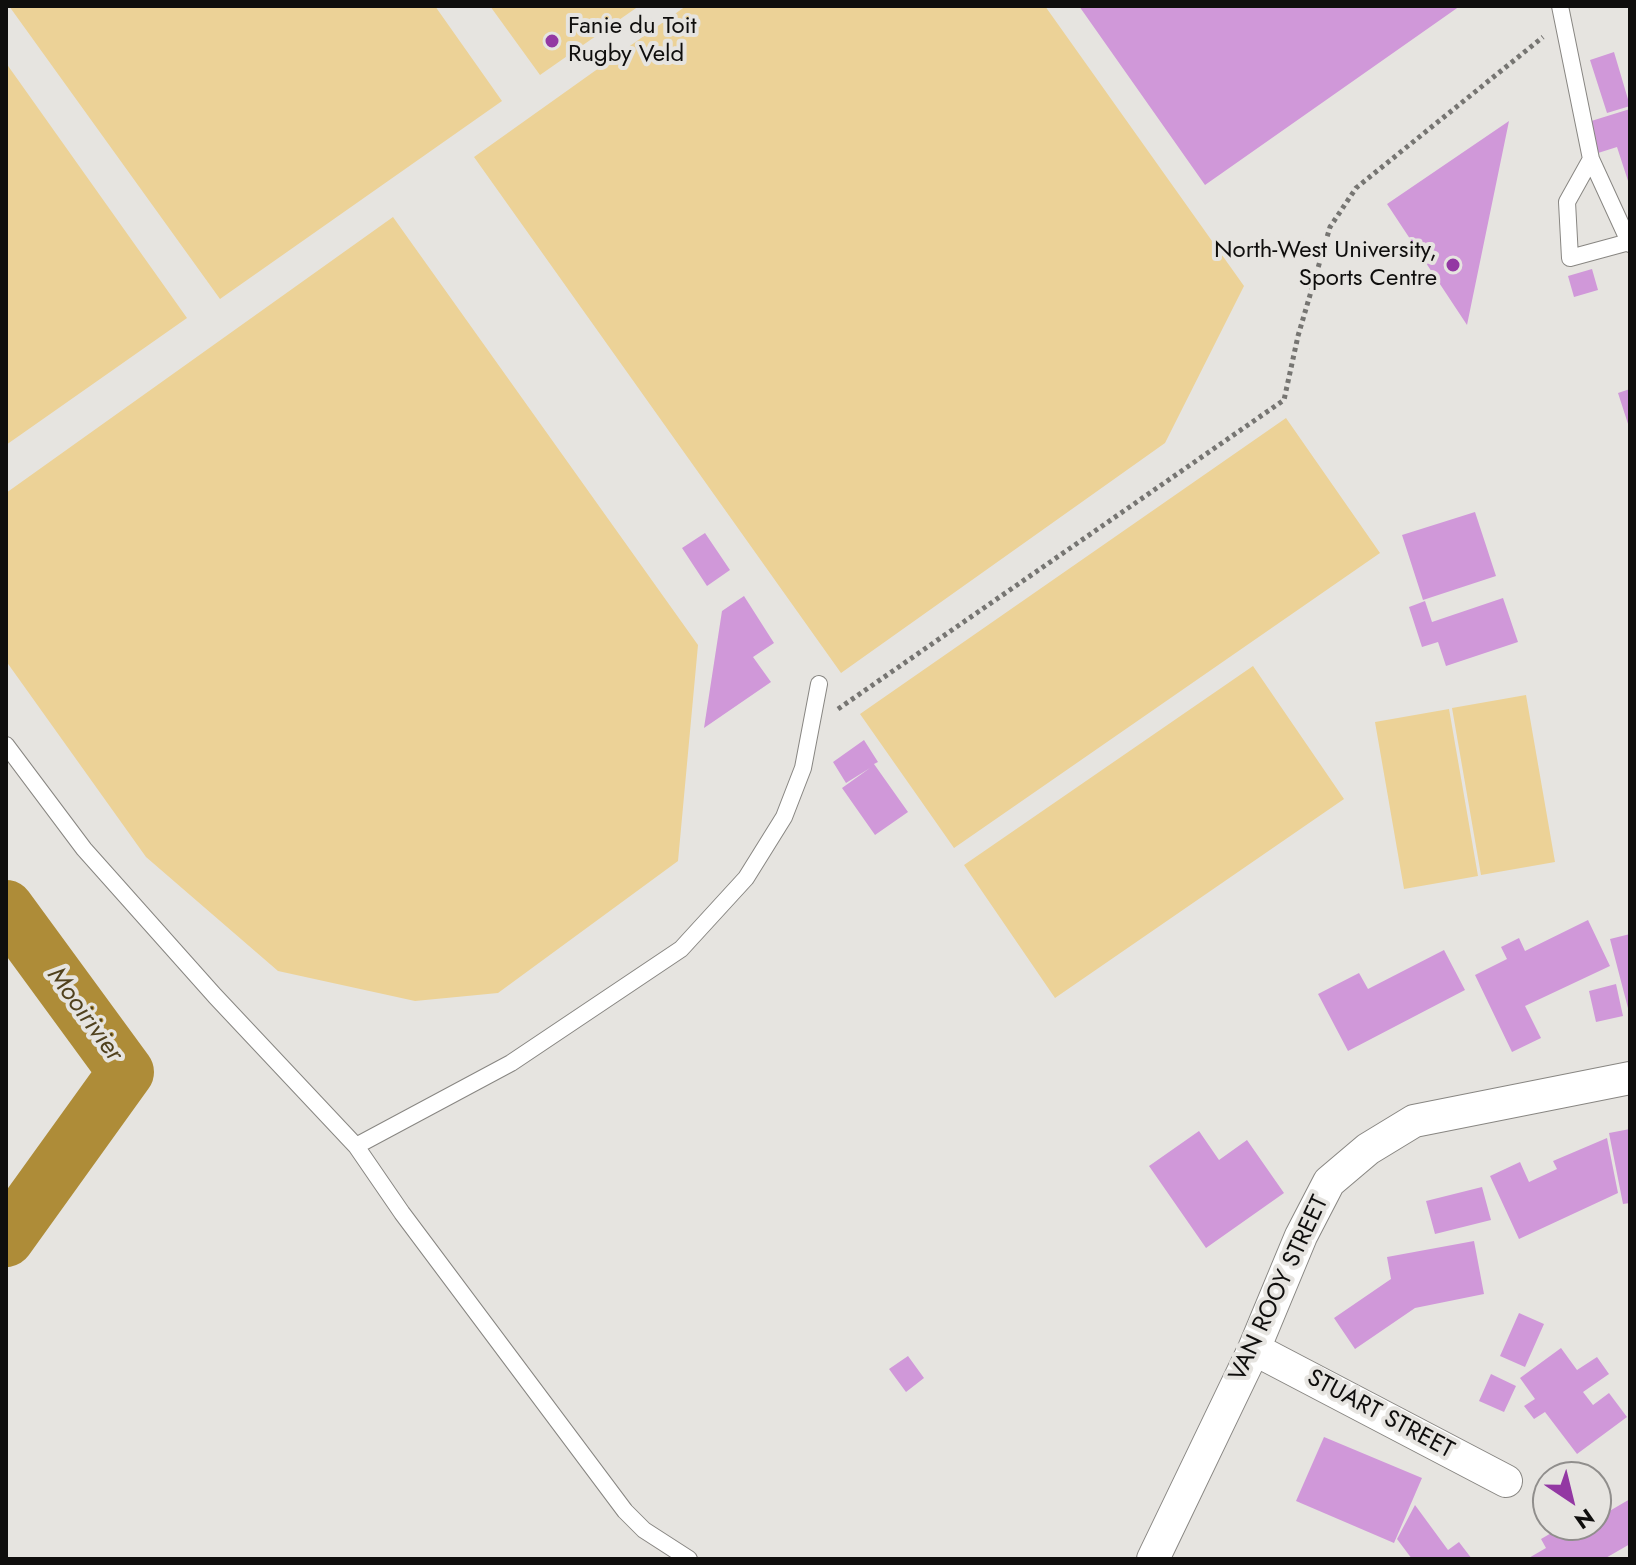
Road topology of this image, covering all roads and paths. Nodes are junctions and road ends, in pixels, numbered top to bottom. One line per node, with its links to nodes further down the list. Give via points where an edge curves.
1 (1561, 14): 2 (lane); 5 (path, via 1356,188 1330,227 1284,400)
2 (1591, 159): 3 (lane); 3 (lane, via 1567,202 1570,258)
3 (1630, 243)
4 (819, 684): 5 (lane)
5 (811, 727): 8 (lane, via 803,768 784,817 746,878 681,949 511,1063)
6 (6, 745): 8 (lane, via 84,849)
7 (1630, 1078): 9 (street, VAN ROOY STREET, via 1414,1121 1368,1149 1329,1182)
8 (356, 1146): 11 (lane, via 625,1511)
9 (1254, 1349): 10 (street, STUART STREET); 12 (street, VAN ROOY STREET)
10 (1506, 1481)
11 (689, 1559)
12 (1153, 1559)

